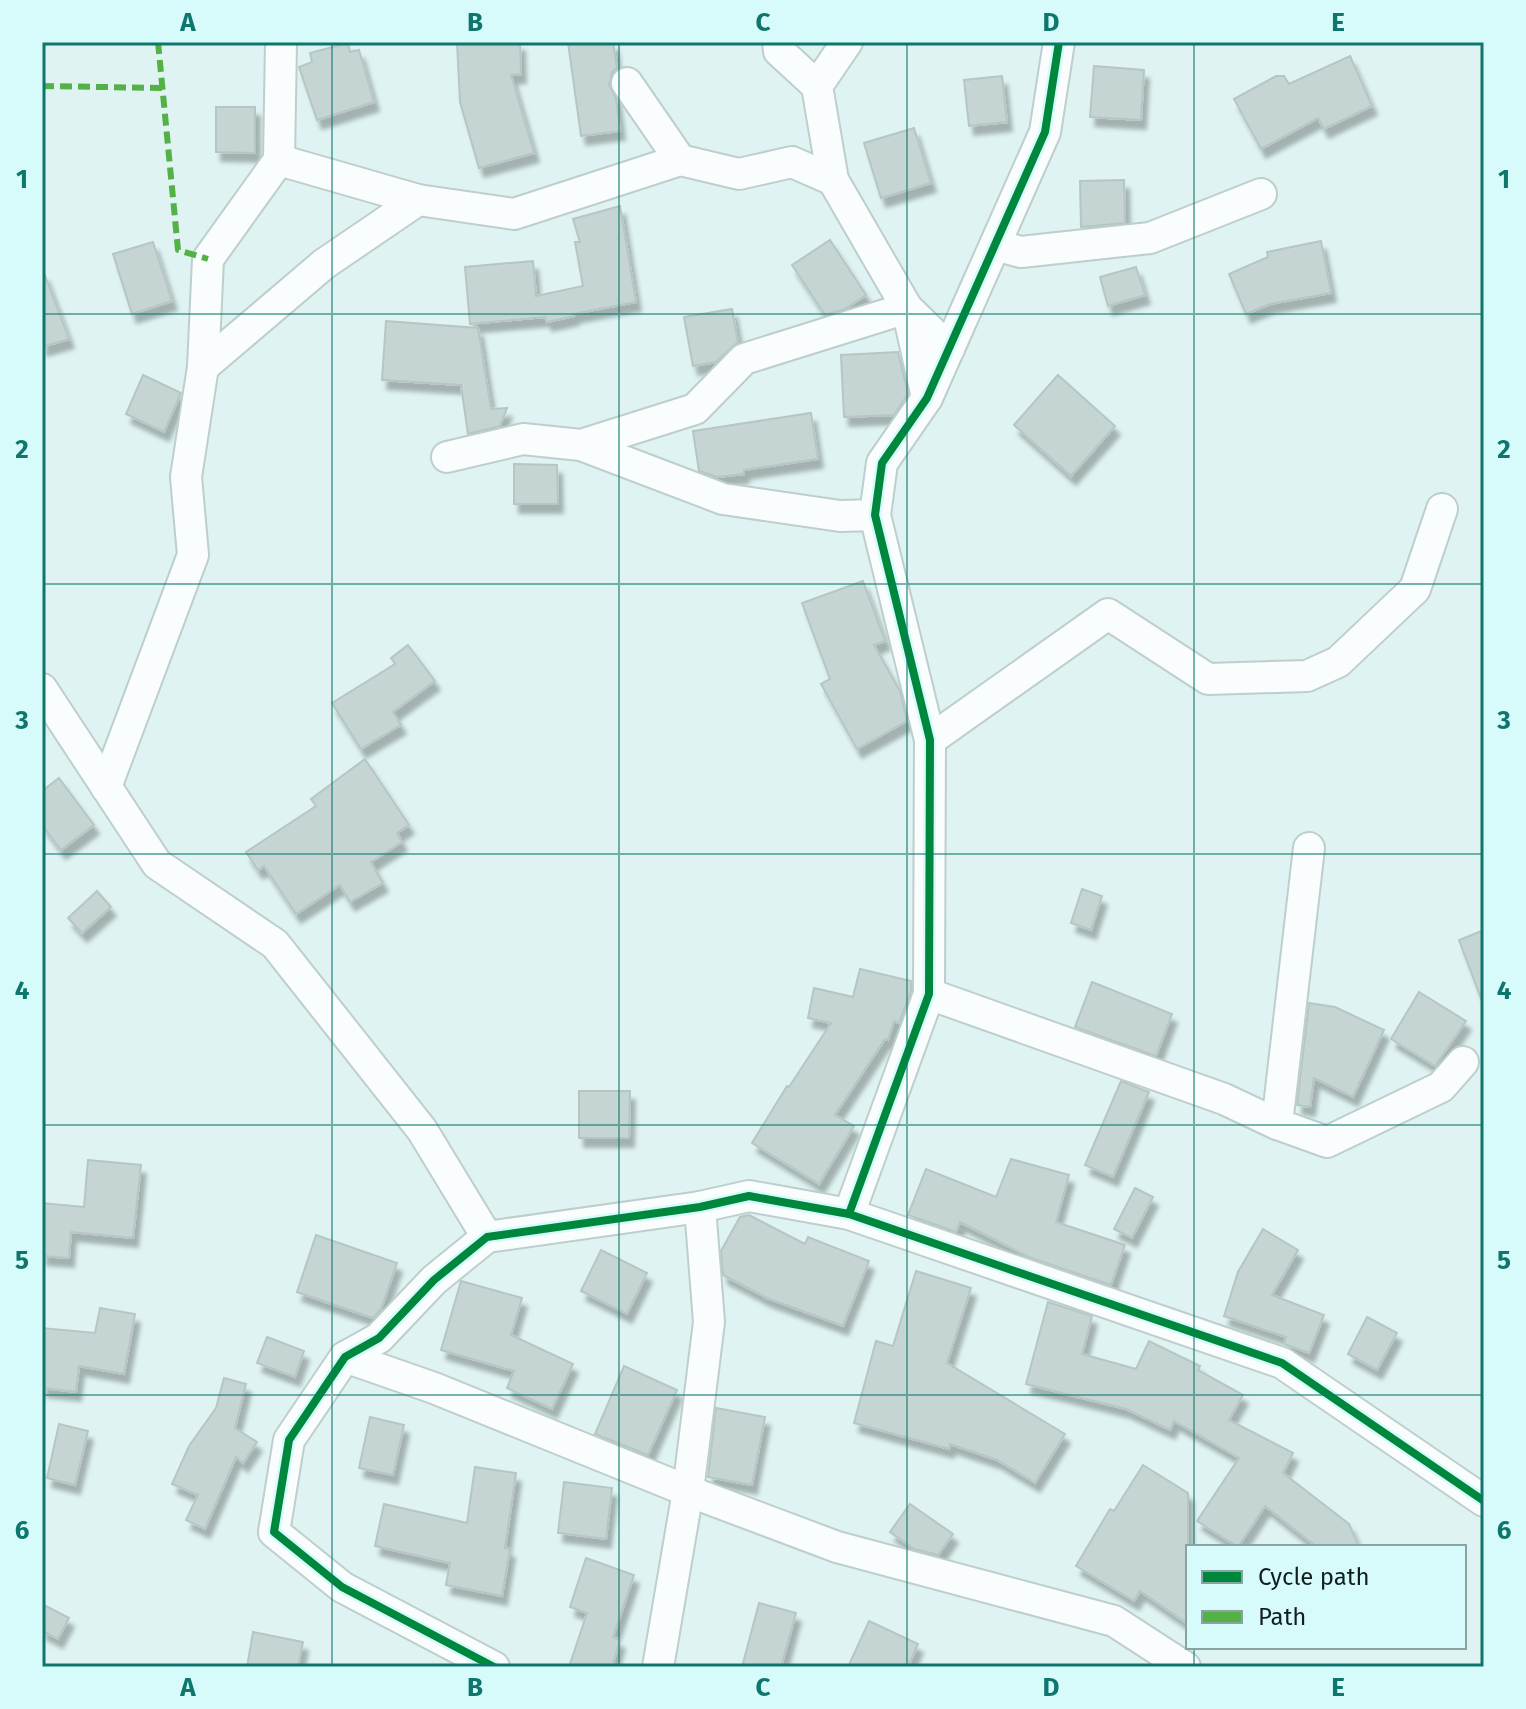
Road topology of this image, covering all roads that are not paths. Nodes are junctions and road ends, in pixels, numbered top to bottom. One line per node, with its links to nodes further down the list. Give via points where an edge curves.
1 (281, 42): 7 (street)
2 (778, 42): 6 (street, via 779,51)
3 (847, 42): 6 (street)
4 (1059, 42): 12 (street, via 1045,132)
5 (627, 83): 8 (street)
6 (817, 86): 9 (street)
7 (279, 160): 11 (street); 15 (street, via 208,259)
8 (680, 160): 9 (street, via 739,174 792,162); 11 (street, via 514,214)
9 (833, 180): 13 (street)
10 (1261, 194): 12 (street, via 1150,238 1021,252)
11 (418, 200): 15 (street, via 324,264)
12 (995, 245): 14 (street)
13 (907, 308): 14 (street); 16 (street); 17 (street, via 744,359 695,409)
14 (949, 349): 16 (street)
15 (203, 367): 23 (street, via 186,477 193,555)
16 (927, 398): 20 (street, via 882,463)
17 (581, 445): 18 (street, via 523,439); 20 (street, via 723,499 840,516)
18 (447, 457)
19 (1442, 509): 22 (street, via 1415,589 1338,662 1317,672 1208,679 1108,614)
20 (875, 515): 22 (street)
21 (42, 689): 23 (street)
22 (930, 740): 25 (street)
23 (106, 787): 30 (street, via 157,864 275,944 422,1130)
24 (1309, 848): 27 (street)
25 (929, 994): 27 (street, via 1224,1099); 29 (street)
26 (1463, 1062): 27 (street, via 1441,1087 1327,1142)
27 (1277, 1124)
28 (700, 1207): 29 (street, via 749,1196); 30 (street); 32 (street, via 709,1322)
29 (849, 1214): 33 (street, via 1282,1363)
30 (487, 1237): 31 (street, via 434,1280 379,1338)
31 (345, 1357): 32 (street); 34 (street, via 289,1440 274,1532 342,1587)
32 (688, 1491): 35 (street); 36 (street, via 837,1547 1114,1621)
33 (1484, 1501)
34 (494, 1667)
35 (658, 1667)
36 (1185, 1667)

